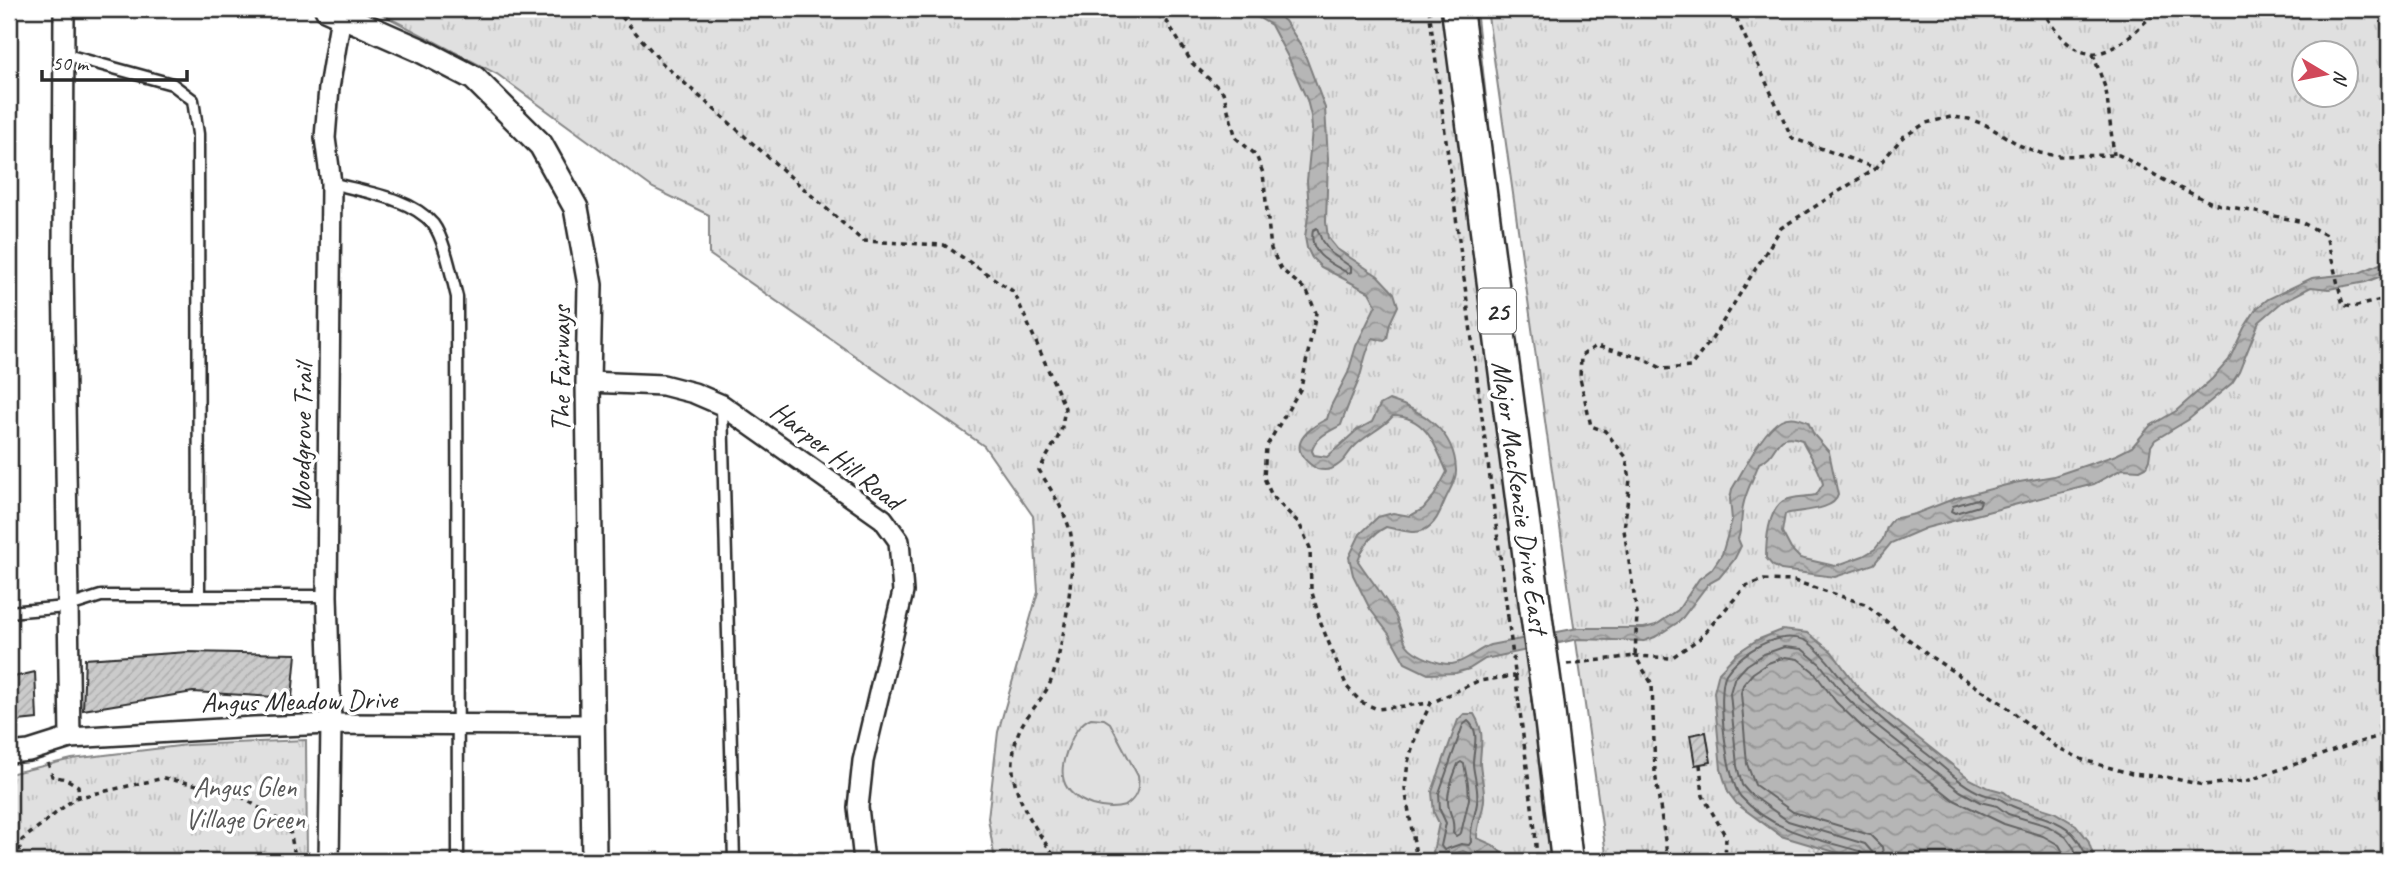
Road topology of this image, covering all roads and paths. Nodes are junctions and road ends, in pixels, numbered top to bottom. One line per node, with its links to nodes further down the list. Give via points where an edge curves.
1 (64, 9): 10 (street)
2 (615, 9): 43 (path, via 663,64 863,241 944,245 1014,292 1065,408 1061,432 1039,470 1070,527 1073,546 1065,614 1057,667 1018,728 1012,761 1018,792)
3 (1149, 9): 26 (path, via 1168,23 1192,63 1223,92 1236,138 1256,155 1263,173 1271,249 1281,269 1307,291 1316,313 1301,388 1266,447 1264,478 1272,496 1299,523 1310,548 1311,589 1347,687 1361,702 1377,709)
4 (1429, 9): 22 (path)
5 (1457, 9): 22 (main road, Major MacKenzie Drive East / 25)
6 (1732, 9): 13 (path, via 1792,138)
7 (2042, 9): 11 (path, via 2056,33 2080,51)
8 (2158, 9): 11 (path, via 2118,47)
9 (334, 12): 14 (street, Woodgrove Trail, via 325,138); 16 (street, The Fairways, via 474,78 541,145 576,208 584,242 590,285)
10 (63, 53): 18 (lane, via 172,84 193,100 198,134); 20 (street)
11 (2093, 54): 12 (path, via 2106,90)
12 (2114, 155): 13 (path, via 2040,153 1986,125 1951,117 1926,123 1903,137); 15 (path, via 2212,203 2300,221 2326,235 2343,305)
13 (1876, 168): 23 (path, via 1781,228 1690,367 1663,369 1642,358 1596,346 1581,356 1580,378 1591,426 1605,431 1626,457 1630,480 1624,530 1637,613)
14 (331, 183): 19 (street, Woodgrove Trail); 29 (lane, via 407,205 433,225 457,298)
15 (2389, 298)
16 (588, 382): 17 (street, Harper Hill Road, via 663,385); 28 (street, The Fairways)
17 (722, 405): 41 (lane); 42 (street, Harper Hill Road, via 883,519 898,541 903,592 863,761 858,807)
18 (200, 594): 19 (lane); 20 (lane, via 101,596)
19 (327, 596): 27 (street, Woodgrove Trail)
20 (66, 607): 21 (lane); 31 (street)
21 (9, 612)
22 (1522, 615): 45 (path, bridge, via 1519,704); 46 (main road, Major MacKenzie Drive East / 25, bridge, via 1548,701)
23 (1635, 656): 24 (path); 30 (path, via 1671,658 1699,639 1746,586 1764,580 1794,581 1865,604 2055,746 2083,760 2132,774 2203,785 2247,781); 47 (path, via 1652,684 1655,772)
24 (1557, 667)
25 (1532, 673): 26 (path, via 1478,681)
26 (1431, 703): 44 (path, via 1411,751 1405,788)
27 (331, 724): 29 (street, Angus Meadow Drive); 31 (street, Angus Meadow Drive); 38 (street, Woodgrove Trail)
28 (593, 725): 29 (street, Angus Meadow Drive); 40 (street, The Fairways)
29 (459, 726): 39 (lane)
30 (2389, 733)
31 (70, 738): 32 (street, Angus Meadow Drive)
32 (46, 745): 33 (street, Angus Meadow Drive); 35 (path, via 48,770 78,786)
33 (9, 752)
34 (1700, 764): 48 (path, via 1703,796 1726,837)
35 (79, 797): 36 (path, via 22,840); 37 (path, via 164,778 235,793 289,826)
36 (16, 861)
37 (296, 861)
38 (329, 861)
39 (458, 861)
40 (594, 861)
41 (734, 861)
42 (864, 861)
43 (1057, 861)
44 (1417, 861)
45 (1537, 861)
46 (1567, 861)
47 (1668, 861)
48 (1725, 861)

